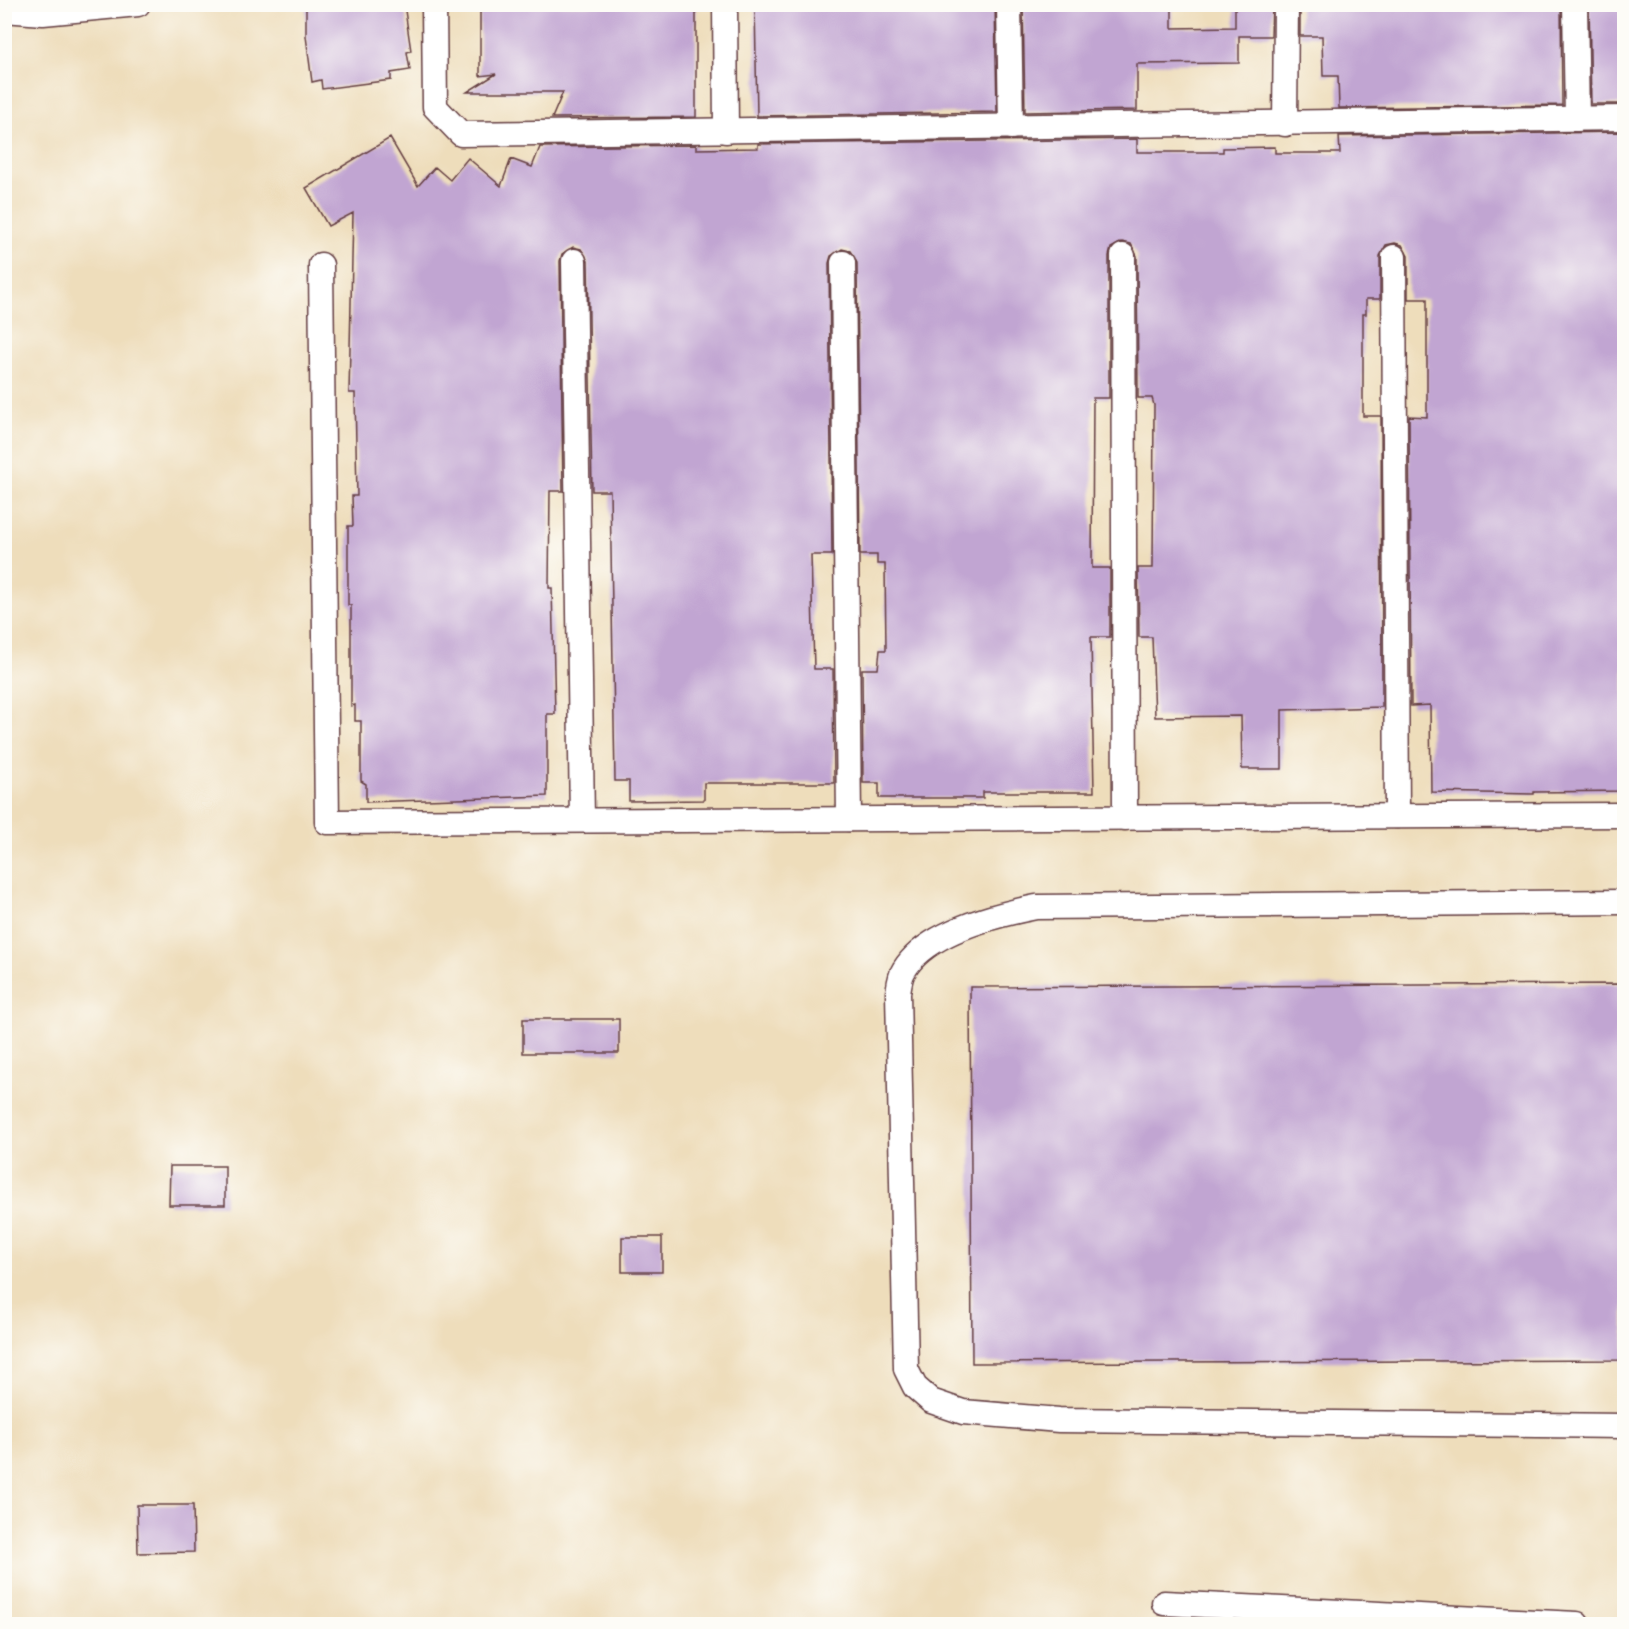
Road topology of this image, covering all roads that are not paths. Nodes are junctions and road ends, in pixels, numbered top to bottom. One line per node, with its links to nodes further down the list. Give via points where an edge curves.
1 (138, 4): 7 (lane, via 44,13)
2 (434, 4): 12 (lane, via 435,107 461,134)
3 (725, 4): 12 (lane)
4 (1009, 4): 11 (lane)
5 (1286, 4): 10 (lane)
6 (1575, 4): 9 (lane)
7 (4, 10)
8 (1624, 118): 9 (lane)
9 (1576, 119): 10 (lane)
10 (1285, 124): 11 (lane)
11 (1011, 127): 12 (lane)
12 (726, 130)
13 (1123, 256): 20 (lane)
14 (1394, 257): 19 (lane)
15 (573, 261): 22 (lane)
16 (843, 263): 21 (lane)
17 (321, 265): 22 (lane, via 327,822)
18 (1624, 815): 19 (lane)
19 (1397, 816): 20 (lane)
20 (1125, 818): 21 (lane)
21 (849, 819): 22 (lane)
22 (582, 820)
23 (1624, 902): 24 (lane, via 1036,907 994,915 953,931 921,952 903,970 898,993 906,1369 915,1388 931,1401 963,1412 1059,1420)
24 (1624, 1426)
25 (1164, 1603): 26 (lane)
26 (1578, 1624)

